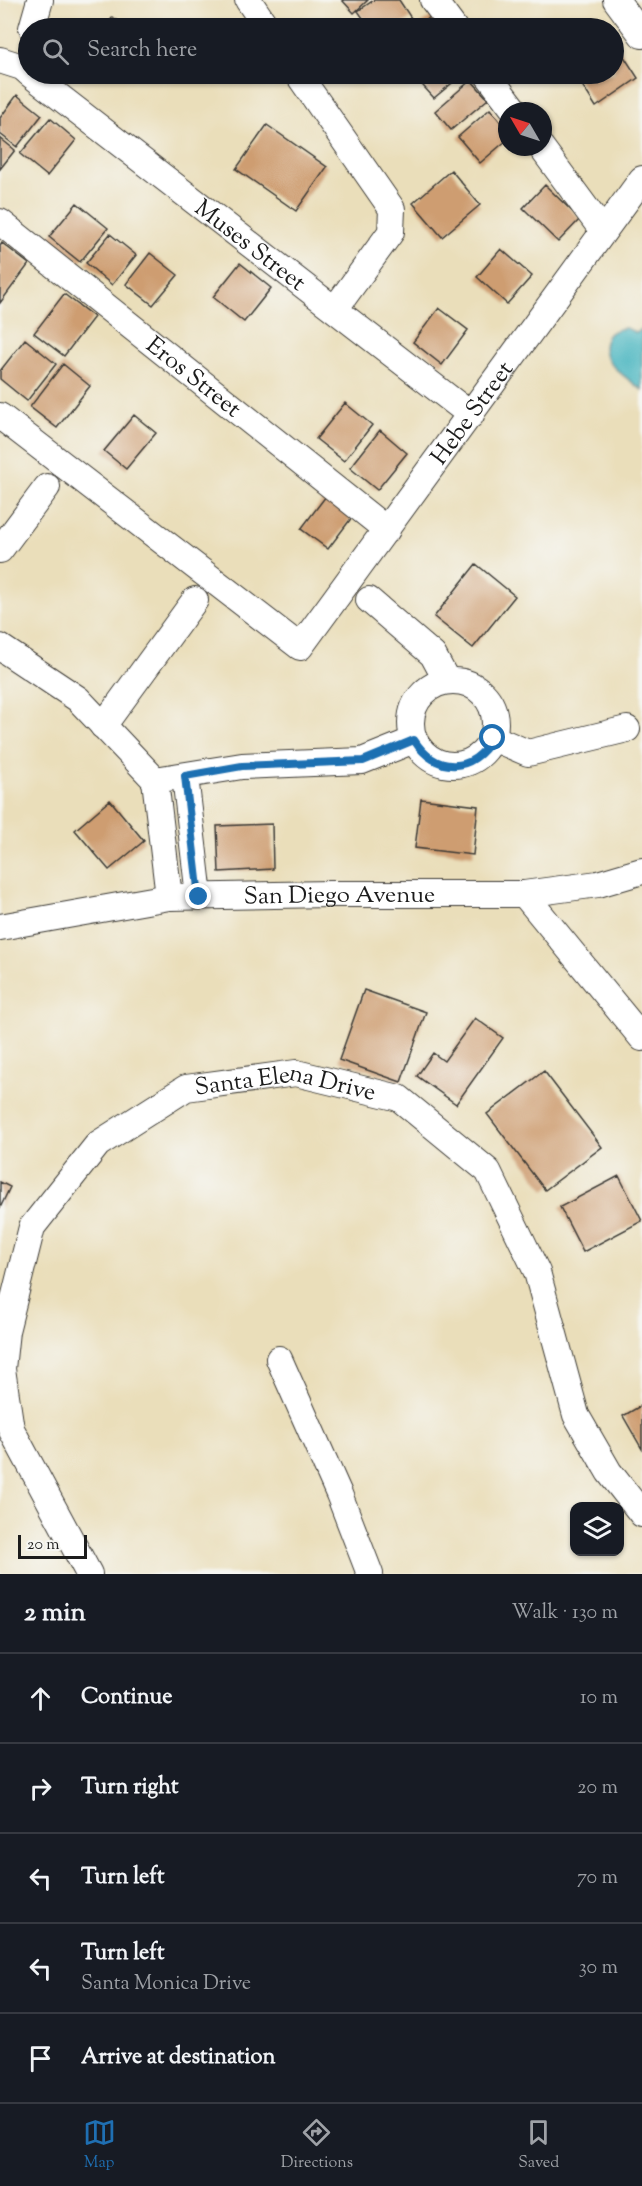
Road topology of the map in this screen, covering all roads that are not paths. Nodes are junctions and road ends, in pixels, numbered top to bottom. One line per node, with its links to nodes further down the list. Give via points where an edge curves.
1 (40, 0): 5 (street)
2 (248, 0): 6 (street)
3 (433, 0): 7 (street)
4 (616, 0): 8 (street)
5 (35, 18)
6 (260, 18)
7 (446, 18)
8 (642, 36)
9 (41, 84): 17 (street, Muses Street)
10 (305, 84): 17 (street, via 392,209 391,232)
11 (495, 84): 12 (street)
12 (508, 102)
13 (548, 156): 16 (street)
14 (642, 179): 16 (street, Hebe Street)
15 (0, 222): 21 (street, Eros Street)
16 (603, 231): 18 (street, Hebe Street)
17 (335, 309): 18 (street, Muses Street)
18 (471, 415): 21 (street, Hebe Street)
19 (0, 416): 21 (street, Hebe Street, via 300,647)
20 (47, 487): 22 (street)
21 (387, 530)
22 (0, 550)
23 (195, 600): 27 (street)
24 (369, 600): 26 (street, via 433,655)
25 (0, 647): 27 (street, via 78,699)
26 (447, 681): 29 (street, via 476,686 487,696 494,709); 30 (street, via 435,684 416,702 411,714)
27 (103, 726): 32 (street)
28 (627, 729): 29 (street, via 528,753)
29 (493, 738): 30 (street, via 486,751 461,765 433,760)
30 (414, 740): 31 (street, via 363,761 242,766)
31 (185, 776): 32 (street); 36 (street)
32 (155, 780): 35 (street)
33 (642, 871): 34 (street, San Diego Avenue, via 598,884)
34 (524, 894): 36 (street, San Diego Avenue); 38 (street)
35 (169, 897): 36 (street, San Diego Avenue); 37 (street, San Diego Avenue)
36 (199, 897)
37 (0, 927)
38 (642, 1038)
39 (279, 1359): 44 (street)
40 (1, 1369): 41 (street, Santa Elena Drive); 42 (street, Santa Elena Drive, via 6,1331 32,1227 98,1144 186,1088 296,1073 399,1098 488,1171 537,1272 576,1415 609,1472)
41 (6, 1431): 43 (street, Santa Elena Drive)
42 (642, 1514)
43 (89, 1574)
44 (370, 1574)

